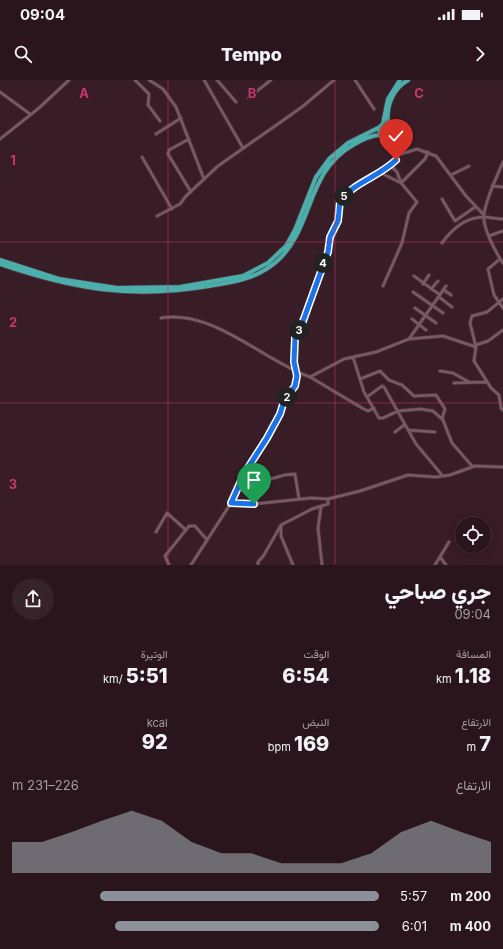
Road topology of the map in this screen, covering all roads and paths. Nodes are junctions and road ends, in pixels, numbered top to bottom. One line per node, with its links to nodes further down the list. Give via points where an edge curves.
1 (135, 80): 17 (street, via 149,94 148,105)
2 (149, 80): 16 (street, via 163,89)
3 (217, 80): 13 (street)
4 (270, 80): 12 (street)
5 (334, 80): 24 (street, via 302,107)
6 (355, 80): 14 (street)
7 (400, 80): 18 (highway, via 388,99)
8 (408, 80): 18 (highway, via 401,84 393,95)
9 (66, 81): 15 (street, via 43,105)
10 (206, 81): 24 (street)
11 (0, 92): 15 (street)
12 (248, 98)
13 (236, 102)
14 (374, 109)
15 (30, 114): 22 (street)
16 (181, 118): 19 (street); 23 (street)
17 (160, 121)
18 (383, 125): 20 (highway); 21 (highway, via 392,128); 48 (highway, via 348,143 330,158 316,177 296,230 286,246 268,264 243,276 180,287 117,288 59,279)
19 (156, 134)
20 (381, 135): 21 (highway); 50 (highway, via 359,141 332,161 319,179 302,223 287,250 277,261 252,277 237,282 180,290 116,292 65,284)
21 (388, 136): 26 (street)
22 (0, 139)
23 (188, 139): 33 (street); 37 (street, via 169,150 168,154)
24 (243, 148): 33 (street)
25 (428, 152): 26 (street, via 413,149); 32 (street, via 440,159); 34 (street, via 425,159)
26 (397, 155): 29 (street)
27 (142, 157): 40 (street)
28 (503, 162): 35 (street)
29 (390, 165): 31 (street); 34 (street)
30 (469, 166): 32 (street)
31 (380, 173): 34 (street); 77 (street, via 340,201 338,221 330,237 328,252 295,338)
32 (451, 175): 39 (street)
33 (204, 179): 37 (street)
34 (401, 183): 55 (street, via 417,202 409,213 402,243)
35 (492, 186): 36 (street); 42 (street)
36 (503, 187)
37 (191, 192): 40 (street)
38 (442, 199): 39 (street, via 455,221)
39 (475, 207): 42 (street)
40 (172, 209): 41 (street)
41 (157, 216)
42 (484, 216): 43 (street); 45 (street); 46 (street, via 456,226)
43 (503, 219)
44 (503, 231): 45 (street)
45 (489, 236): 47 (street)
46 (442, 243)
47 (500, 259): 49 (street); 61 (street, via 488,269 494,294)
48 (0, 260)
49 (503, 263)
50 (0, 264)
51 (429, 275): 54 (street)
52 (414, 276): 54 (street)
53 (438, 281): 56 (street)
54 (423, 284): 56 (street)
55 (384, 286)
56 (431, 289): 59 (street)
57 (414, 292): 62 (street)
58 (451, 295): 59 (street, via 445,288)
59 (440, 296): 62 (street); 63 (street)
60 (503, 299): 61 (street)
61 (499, 302): 65 (street); 75 (street, via 487,312 471,318 470,325)
62 (433, 306): 66 (street); 67 (street)
63 (452, 307)
64 (415, 308): 67 (street)
65 (503, 308)
66 (443, 313)
67 (426, 315): 70 (street); 71 (street)
68 (161, 318): 77 (street, via 182,318 213,326)
69 (412, 319): 71 (street)
70 (436, 322)
71 (419, 325): 72 (street); 74 (street)
72 (426, 330)
73 (503, 330): 75 (street)
74 (409, 339): 75 (street, via 443,336); 76 (street, via 376,352)
75 (476, 346): 81 (street, via 474,361)
76 (353, 357): 79 (street); 80 (street)
77 (295, 370): 79 (street); 96 (street, via 297,376 294,389 284,401 280,414)
78 (440, 371): 83 (street, via 453,373)
79 (310, 377): 85 (street, via 368,411)
80 (360, 379): 84 (street); 88 (street, via 380,371 387,379 402,385 414,396 436,395 445,409)
81 (487, 382): 83 (street); 86 (street, via 499,395)
82 (454, 383): 83 (street)
83 (469, 383)
84 (367, 397): 85 (street); 87 (street, via 383,386)
85 (374, 408): 87 (street, via 381,418)
86 (503, 410)
87 (398, 411): 88 (street, via 433,411); 89 (street)
88 (442, 419): 93 (street, via 452,443)
89 (404, 425): 90 (street); 91 (street)
90 (408, 430): 92 (street); 95 (street)
91 (395, 432)
92 (436, 432)
93 (472, 466): 94 (street); 95 (street)
94 (503, 467)
95 (442, 476): 98 (street, via 408,475)
96 (236, 489): 97 (street, via 275,477 295,474); 99 (street)
97 (299, 499): 98 (street); 99 (street, via 254,504)
98 (328, 499): 100 (street, via 328,504)
99 (231, 503): 104 (street)
100 (321, 507): 101 (street); 111 (street, via 318,528)
101 (281, 525): 109 (street); 110 (street, via 281,536)
102 (186, 530): 103 (street, via 167,513); 104 (street, via 190,526 195,526); 107 (street, via 165,556)
103 (156, 532)
104 (207, 540): 108 (street)
105 (449, 542): 106 (street)
106 (440, 557): 112 (street); 113 (street)
107 (169, 565)
108 (191, 565)
109 (258, 565)
110 (293, 565)
111 (322, 565)
112 (435, 565)
113 (446, 565)

